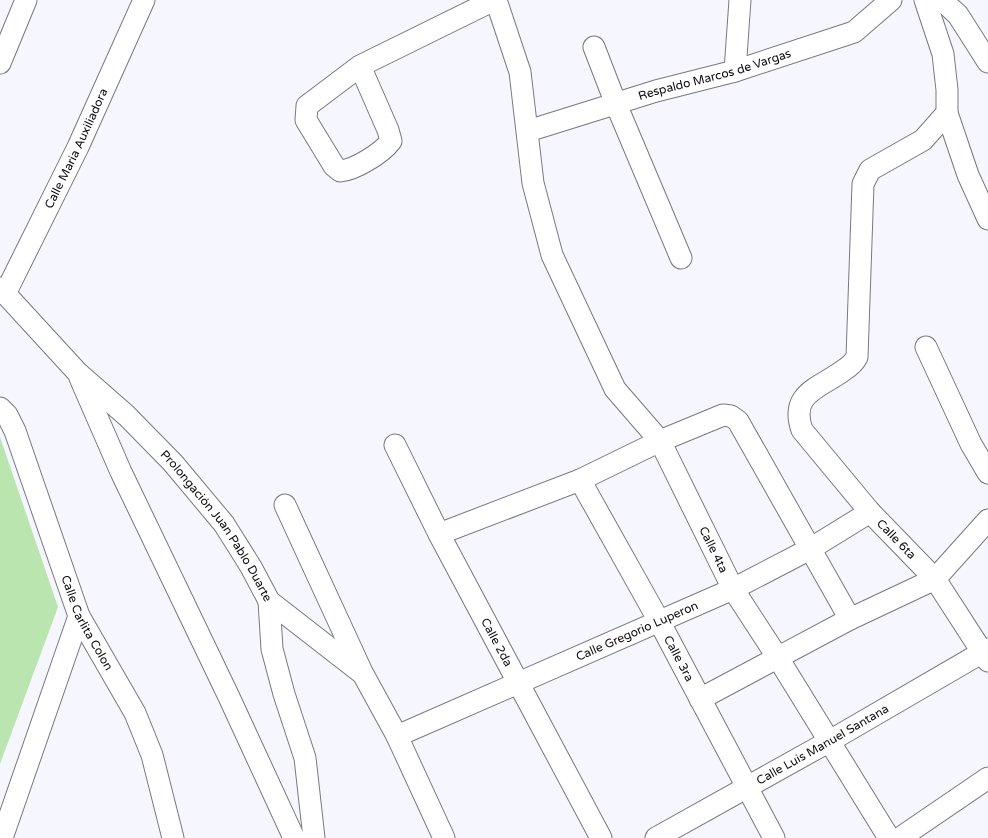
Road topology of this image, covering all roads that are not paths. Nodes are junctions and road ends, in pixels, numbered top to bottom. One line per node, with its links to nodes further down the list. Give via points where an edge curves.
1 (26, 0): 10 (street)
2 (144, 0): 18 (street, Calle Maria Auxiliadora, via 78,147)
3 (495, 0): 11 (street); 15 (street, Calle 4ta, via 520,72)
4 (740, 0): 12 (street)
5 (891, 0): 12 (street, Respaldo Marcos de Vargas, via 854,32)
6 (925, 0): 14 (street, via 943,54 947,90)
7 (942, 0): 9 (street, via 958,15)
8 (594, 47): 13 (street)
9 (988, 62)
10 (0, 63)
11 (360, 66): 11 (street, via 307,106 306,120 334,166 340,171 348,171 385,149 391,141)
12 (735, 70): 13 (street, Respaldo Marcos de Vargas)
13 (616, 104): 15 (street, Respaldo Marcos de Vargas); 17 (street)
14 (946, 113): 16 (street, via 968,175); 27 (street, Calle 6ta, via 923,140 870,170 863,184 857,357 855,362 806,395 799,406 802,430)
15 (528, 131): 22 (street, Calle 4ta, via 533,183 552,255 615,389)
16 (988, 220)
17 (681, 258)
18 (3, 291): 20 (street, Prolongación Juan Pablo Duarte)
19 (926, 347): 24 (street, via 971,444)
20 (78, 373): 33 (street, Prolongación Juan Pablo Duarte, via 127,416 173,463 224,524); 48 (street, via 120,472)
21 (0, 408): 34 (street, Calle Carlita Colon, via 15,430)
22 (660, 441): 25 (street); 30 (street, via 724,415 738,421); 32 (street, Calle 4ta)
23 (395, 445): 29 (street, Calle 2da)
24 (988, 473)
25 (580, 480): 29 (street); 36 (street, Calle 3ra)
26 (285, 505): 39 (street)
27 (870, 512): 30 (street, Calle Gregorio Luperon); 31 (street, Calle 6ta)
28 (988, 520): 31 (street)
29 (439, 534): 40 (street, Calle 2da)
30 (810, 549): 32 (street, Calle Gregorio Luperon); 35 (street)
31 (935, 579): 35 (street); 37 (street, Calle 6ta)
32 (733, 589): 36 (street, Calle Gregorio Luperon); 38 (street, Calle 4ta)
33 (269, 600): 39 (street, Prolongación Juan Pablo Duarte); 49 (street, via 272,649 305,758)
34 (79, 616): 46 (street); 47 (street, Calle Carlita Colon, via 135,713 152,755)
35 (850, 619): 38 (street)
36 (659, 621): 40 (street, Calle Gregorio Luperon); 41 (street, Calle 3ra)
37 (986, 654): 43 (street, Calle Luis Manuel Santana)
38 (778, 658): 41 (street); 43 (street, Calle 4ta)
39 (363, 674): 42 (street, Prolongación Juan Pablo Duarte)
40 (518, 683): 42 (street, Calle Gregorio Luperon); 51 (street, Calle 2da)
41 (700, 699): 45 (street, Calle 3ra)
42 (397, 736): 50 (street, Prolongación Juan Pablo Duarte)
43 (828, 742): 45 (street, Calle Luis Manuel Santana); 54 (street, Calle 4ta)
44 (988, 778): 55 (street)
45 (746, 788): 52 (street, Calle Luis Manuel Santana); 53 (street, Calle 3ra)
46 (2, 838)
47 (173, 838)
48 (294, 838)
49 (314, 838)
50 (444, 838)
51 (601, 838)
52 (656, 838)
53 (774, 838)
54 (889, 838)
55 (900, 838)

